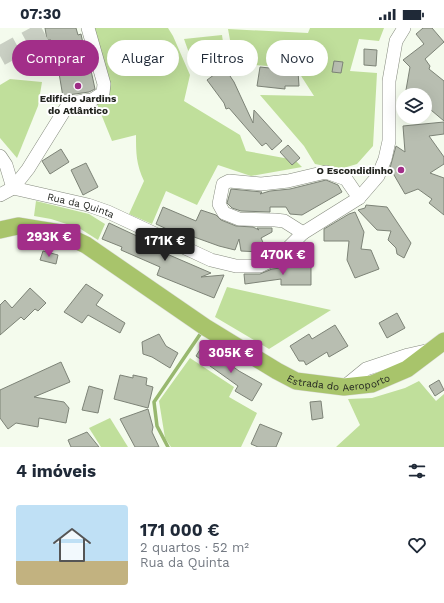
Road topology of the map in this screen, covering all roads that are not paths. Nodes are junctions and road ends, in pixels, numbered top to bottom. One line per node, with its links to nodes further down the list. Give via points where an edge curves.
1 (88, 28): 4 (street, via 104,84 103,93 92,100 69,103 28,169)
2 (404, 28): 6 (street, Rua da Quinta, via 396,41 389,81 389,141 386,159 378,176)
3 (0, 156): 4 (street, via 6,165)
4 (12, 188): 5 (street); 8 (street, Rua da Quinta, via 88,205 211,260 236,266 260,266 279,256)
5 (0, 195)
6 (359, 198): 8 (street, Rua da Quinta); 8 (street, via 346,179 326,172 288,181 261,184 229,181 223,184 219,204 224,213 238,219 284,221)
7 (0, 230): 9 (main road, Estrada do Aeroporto, via 18,226 61,233 86,246 204,327 296,381 344,387 372,384 407,369)
8 (303, 232)
9 (438, 346)

